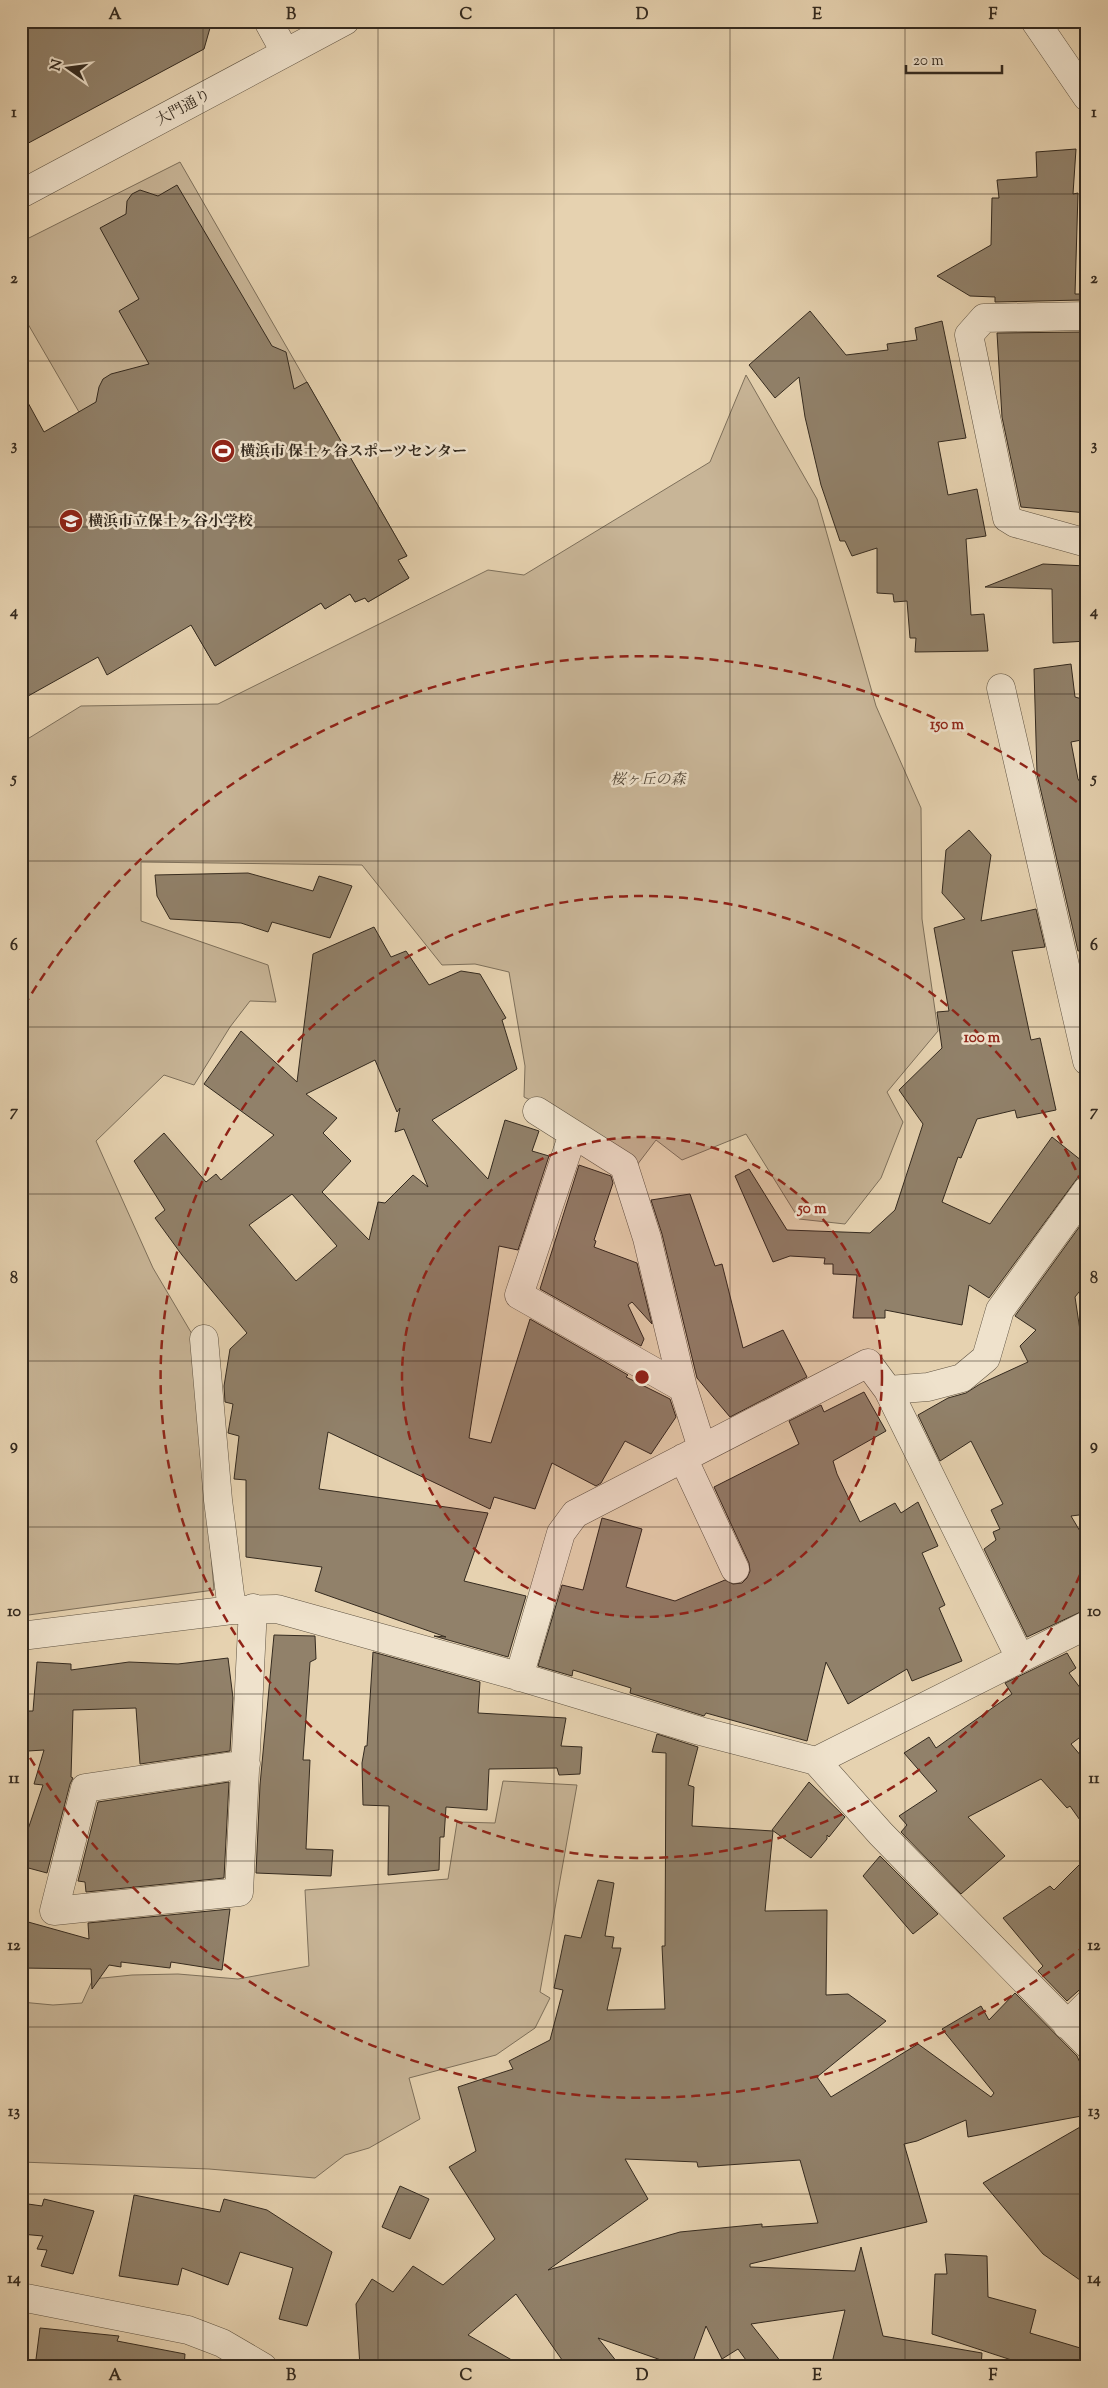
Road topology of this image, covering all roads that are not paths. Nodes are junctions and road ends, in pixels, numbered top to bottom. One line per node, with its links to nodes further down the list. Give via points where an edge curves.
1 (268, 21): 4 (street)
2 (345, 21): 4 (street, 大門通り)
3 (1035, 21): 5 (street)
4 (285, 52): 6 (street, 大門通り)
5 (1087, 97)
6 (22, 191)
7 (1087, 316): 8 (street, via 984,318 969,335 1007,518 1014,532)
8 (1087, 543)
9 (1001, 688): 10 (street)
10 (1087, 1061)
11 (537, 1111): 12 (street)
12 (573, 1134): 15 (street, via 624,1166 647,1238); 15 (street, via 519,1295)
13 (1087, 1190): 16 (street, via 1000,1310 986,1358 962,1378 928,1387)
14 (204, 1339): 19 (street, via 218,1500)
15 (683, 1388): 17 (street)
16 (888, 1390): 17 (street, via 868,1363); 22 (street)
17 (693, 1453): 18 (street); 23 (street, via 575,1514 561,1533)
18 (735, 1569)
19 (243, 1609): 21 (street); 23 (street, via 278,1609); 25 (street)
20 (1087, 1625): 22 (street)
21 (21, 1636)
22 (1020, 1658): 24 (street)
23 (519, 1677): 24 (street, via 700,1731)
24 (816, 1761): 27 (street, via 881,1834)
25 (246, 1764): 25 (street, via 239,1892 54,1912 84,1788)
26 (1087, 2005): 27 (street)
27 (1067, 2025): 28 (street)
28 (1087, 2044)
29 (21, 2297): 30 (street, via 188,2330 222,2343)
30 (263, 2367)

